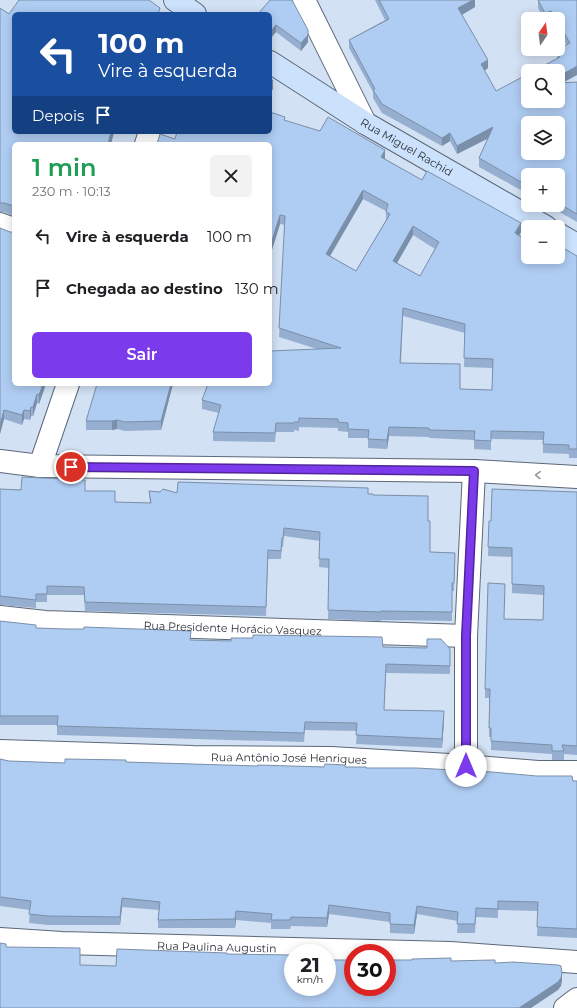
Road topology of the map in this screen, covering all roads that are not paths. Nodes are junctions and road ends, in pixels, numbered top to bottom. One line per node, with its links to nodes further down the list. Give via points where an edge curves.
1 (304, 0): 3 (street)
2 (272, 63): 3 (main road, Rua Miguel Rachid)
3 (365, 124): 4 (main road, Rua Miguel Rachid)
4 (534, 220)
5 (0, 224): 6 (street)
6 (12, 228)
7 (565, 238): 8 (main road)
8 (577, 245)
9 (67, 386): 11 (street)
10 (0, 461): 11 (street)
11 (40, 466): 12 (street)
12 (474, 471): 13 (street, one-way to 12); 15 (street)
13 (577, 477)
14 (0, 617): 15 (street, Rua Presidente Horácio Vasquez, via 45,622)
15 (466, 636): 17 (street)
16 (0, 751): 17 (street, Rua Antônio José Henriques, via 331,758)
17 (466, 766): 18 (street, Rua Antônio José Henriques, via 538,772)
18 (577, 772)
19 (0, 939): 20 (street, Rua Paulina Augustin, via 62,943 450,953)
20 (577, 962)
21 (577, 999): 22 (street)
22 (565, 1008)

